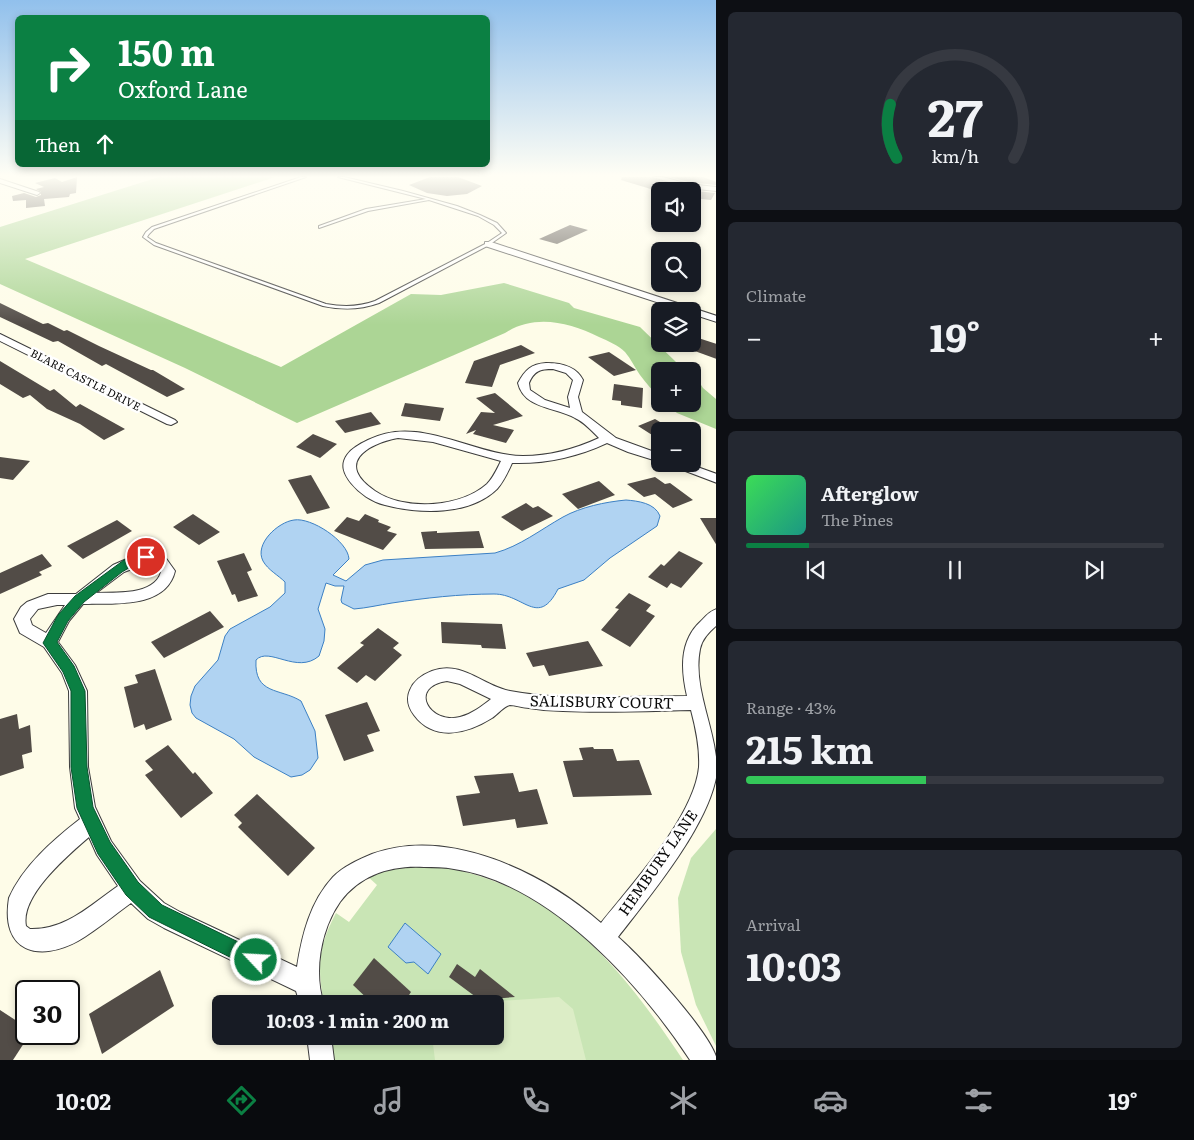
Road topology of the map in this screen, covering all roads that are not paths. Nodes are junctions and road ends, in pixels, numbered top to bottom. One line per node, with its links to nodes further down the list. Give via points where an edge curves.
1 (157, 226): 3 (lane, via 146,232 145,237 155,244 325,305 349,308 377,302)
2 (499, 226): 3 (lane, via 504,233)
3 (488, 244): 4 (street)
4 (716, 319)
5 (0, 337): 7 (street, BLARE CASTLE DRIVE)
6 (578, 414): 6 (street, via 573,397 578,380 573,373 553,366 539,367 528,374 526,390 537,400); 8 (street)
7 (171, 422)
8 (608, 438): 9 (street); 10 (street, via 558,458)
9 (651, 455)
10 (508, 459): 10 (street, via 426,437 402,434 365,445 351,457 349,464 354,479 370,494 398,504 431,507 458,503 484,492 496,482)
11 (699, 472): 12 (street)
12 (716, 479)
13 (80, 599): 13 (street, via 142,595 164,583 168,570 158,559 138,559 118,569); 15 (street, via 63,618); 15 (street, via 45,600 24,613 22,618 26,629)
14 (716, 615): 17 (street, HEMBURY LANE, via 698,630 693,642 691,678)
15 (50, 643): 18 (street, via 69,670 78,691 82,796)
16 (506, 698): 16 (street, SALISBURY COURT, via 448,675 437,676 427,682 416,696 417,705 432,721 457,726 482,715); 17 (street, SALISBURY COURT, via 560,703)
17 (697, 703): 20 (street, HEMBURY LANE, via 708,739 708,770 703,790 671,848)
18 (92, 823): 19 (street, via 104,848); 19 (street, via 33,873 16,897 12,919 16,932 29,942 70,933)
19 (132, 889): 21 (street, via 156,911)
20 (603, 939): 21 (street, via 532,887 498,871 465,860 429,855 381,860 348,877 333,894 312,936); 24 (street, via 675,1017)
21 (309, 994)
22 (320, 1045): 23 (street)
23 (322, 1060)
24 (705, 1060)

